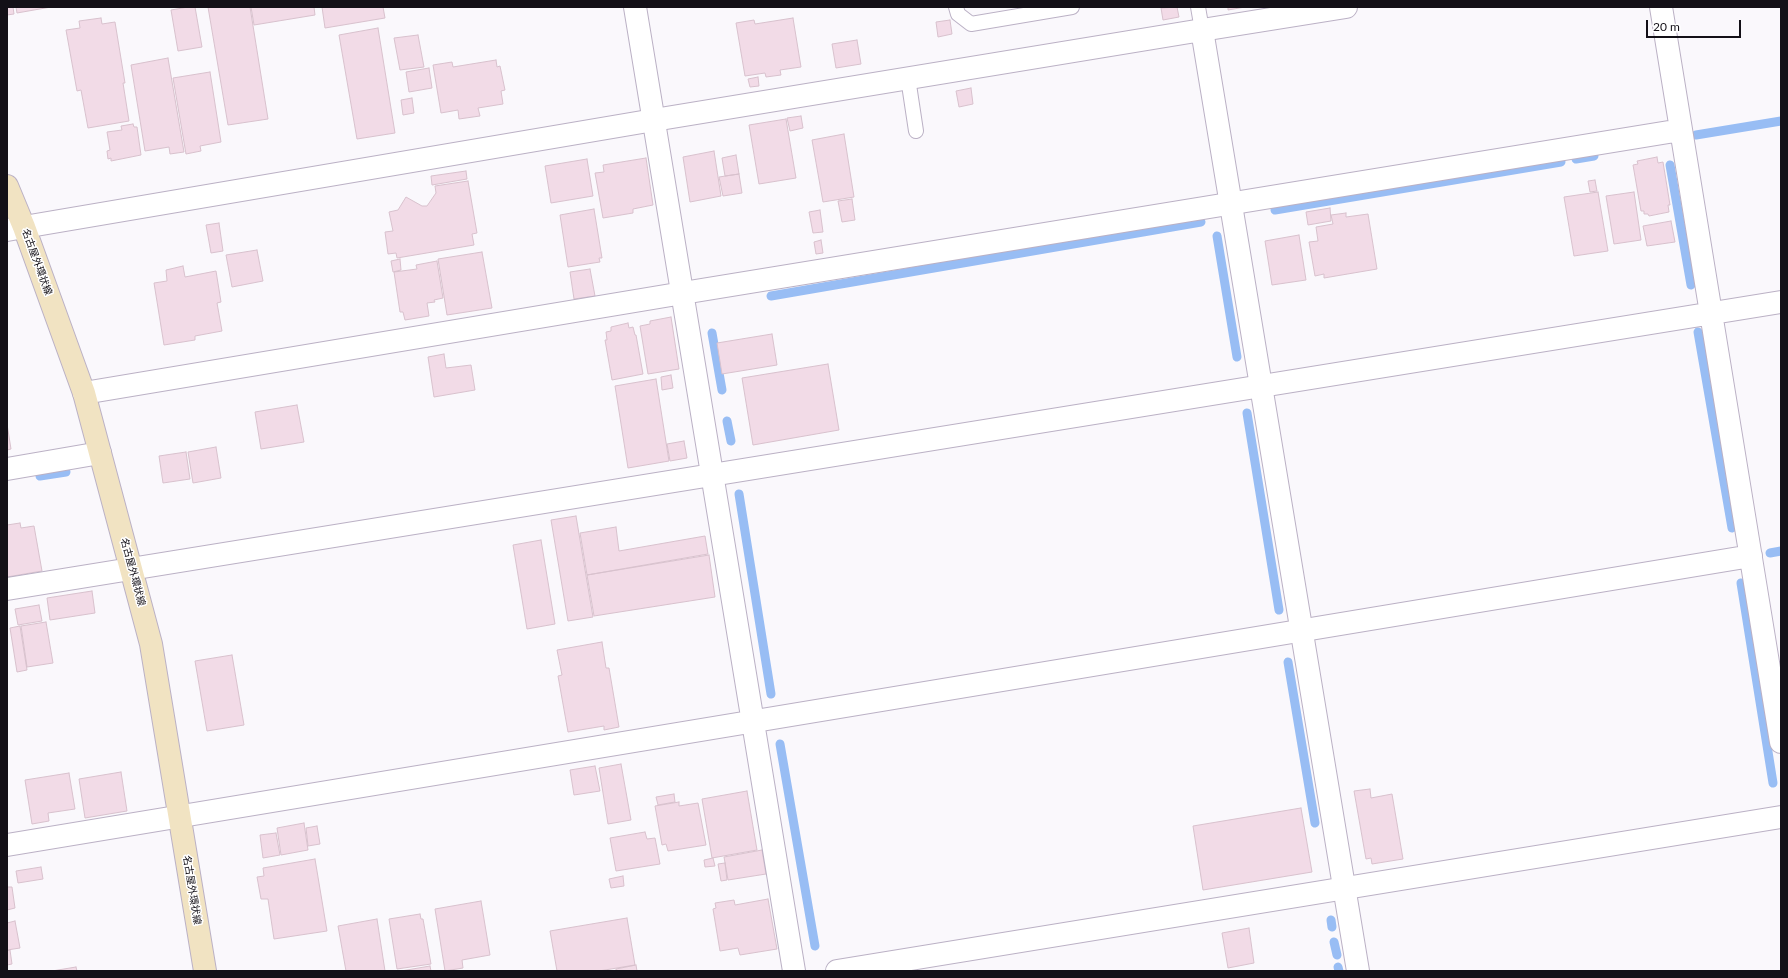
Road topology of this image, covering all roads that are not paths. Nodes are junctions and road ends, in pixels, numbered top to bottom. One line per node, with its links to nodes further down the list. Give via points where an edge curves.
1 (635, 7): 9 (street)
2 (956, 7): 3 (lane, via 958,14 971,24)
3 (1072, 7)
4 (1198, 7): 7 (lane)
5 (1346, 7): 7 (street)
6 (1661, 7): 10 (street)
7 (1202, 30): 8 (street); 13 (street)
8 (908, 78): 9 (street); 11 (lane)
9 (654, 120): 14 (street); 15 (street)
10 (1681, 130): 13 (street); 17 (street)
11 (916, 131)
12 (7, 186): 14 (main road, 名古屋外環状線)
13 (1231, 204): 15 (street); 18 (street)
14 (16, 228): 19 (main road, 名古屋外環状線)
15 (683, 292): 19 (street); 22 (street)
16 (1781, 302): 17 (street)
17 (1711, 313): 18 (street); 23 (street)
18 (1261, 386): 22 (street); 26 (street)
19 (84, 393): 20 (main road, 名古屋外環状線)
20 (100, 453): 21 (street); 24 (main road, 名古屋外環状線)
21 (7, 469)
22 (713, 475): 24 (street); 27 (street)
23 (1751, 556): 26 (street); 28 (street)
24 (132, 568): 25 (street); 29 (main road, 名古屋外環状線, via 151,644)
25 (7, 589)
26 (1302, 630): 27 (street); 32 (street)
27 (753, 721): 29 (street); 34 (street)
28 (1781, 742)
29 (180, 815): 31 (street); 33 (main road, 名古屋外環状線)
30 (1781, 817): 32 (street)
31 (7, 845)
32 (1344, 888): 35 (street); 36 (street)
33 (205, 971)
34 (794, 971)
35 (837, 971)
36 (1358, 971)

